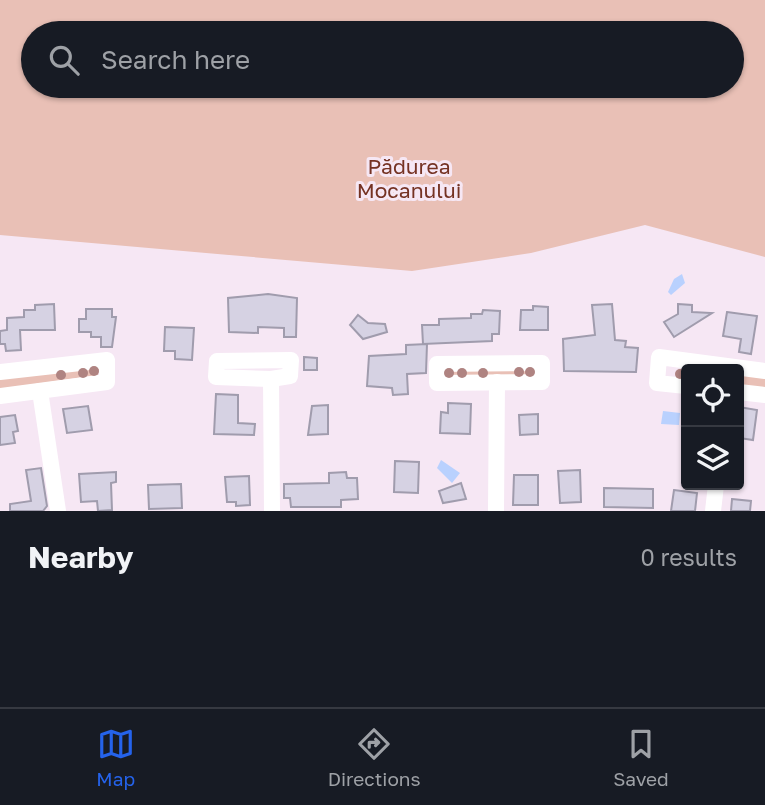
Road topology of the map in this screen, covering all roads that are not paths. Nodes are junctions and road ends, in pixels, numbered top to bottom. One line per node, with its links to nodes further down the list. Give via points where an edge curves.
1 (712, 364): 7 (street, via 659,357 657,383)
2 (744, 368): 3 (street)
3 (765, 371)
4 (0, 372): 8 (street, via 107,360 107,382)
5 (271, 379): 14 (street)
6 (497, 382): 6 (street, via 438,383 437,364 542,363 542,382); 15 (street)
7 (681, 385)
8 (40, 391): 11 (street); 13 (street)
9 (744, 393): 10 (street)
10 (765, 395)
11 (0, 396)
12 (715, 490): 16 (street)
13 (58, 511)
14 (272, 511)
15 (496, 511)
16 (713, 511)

